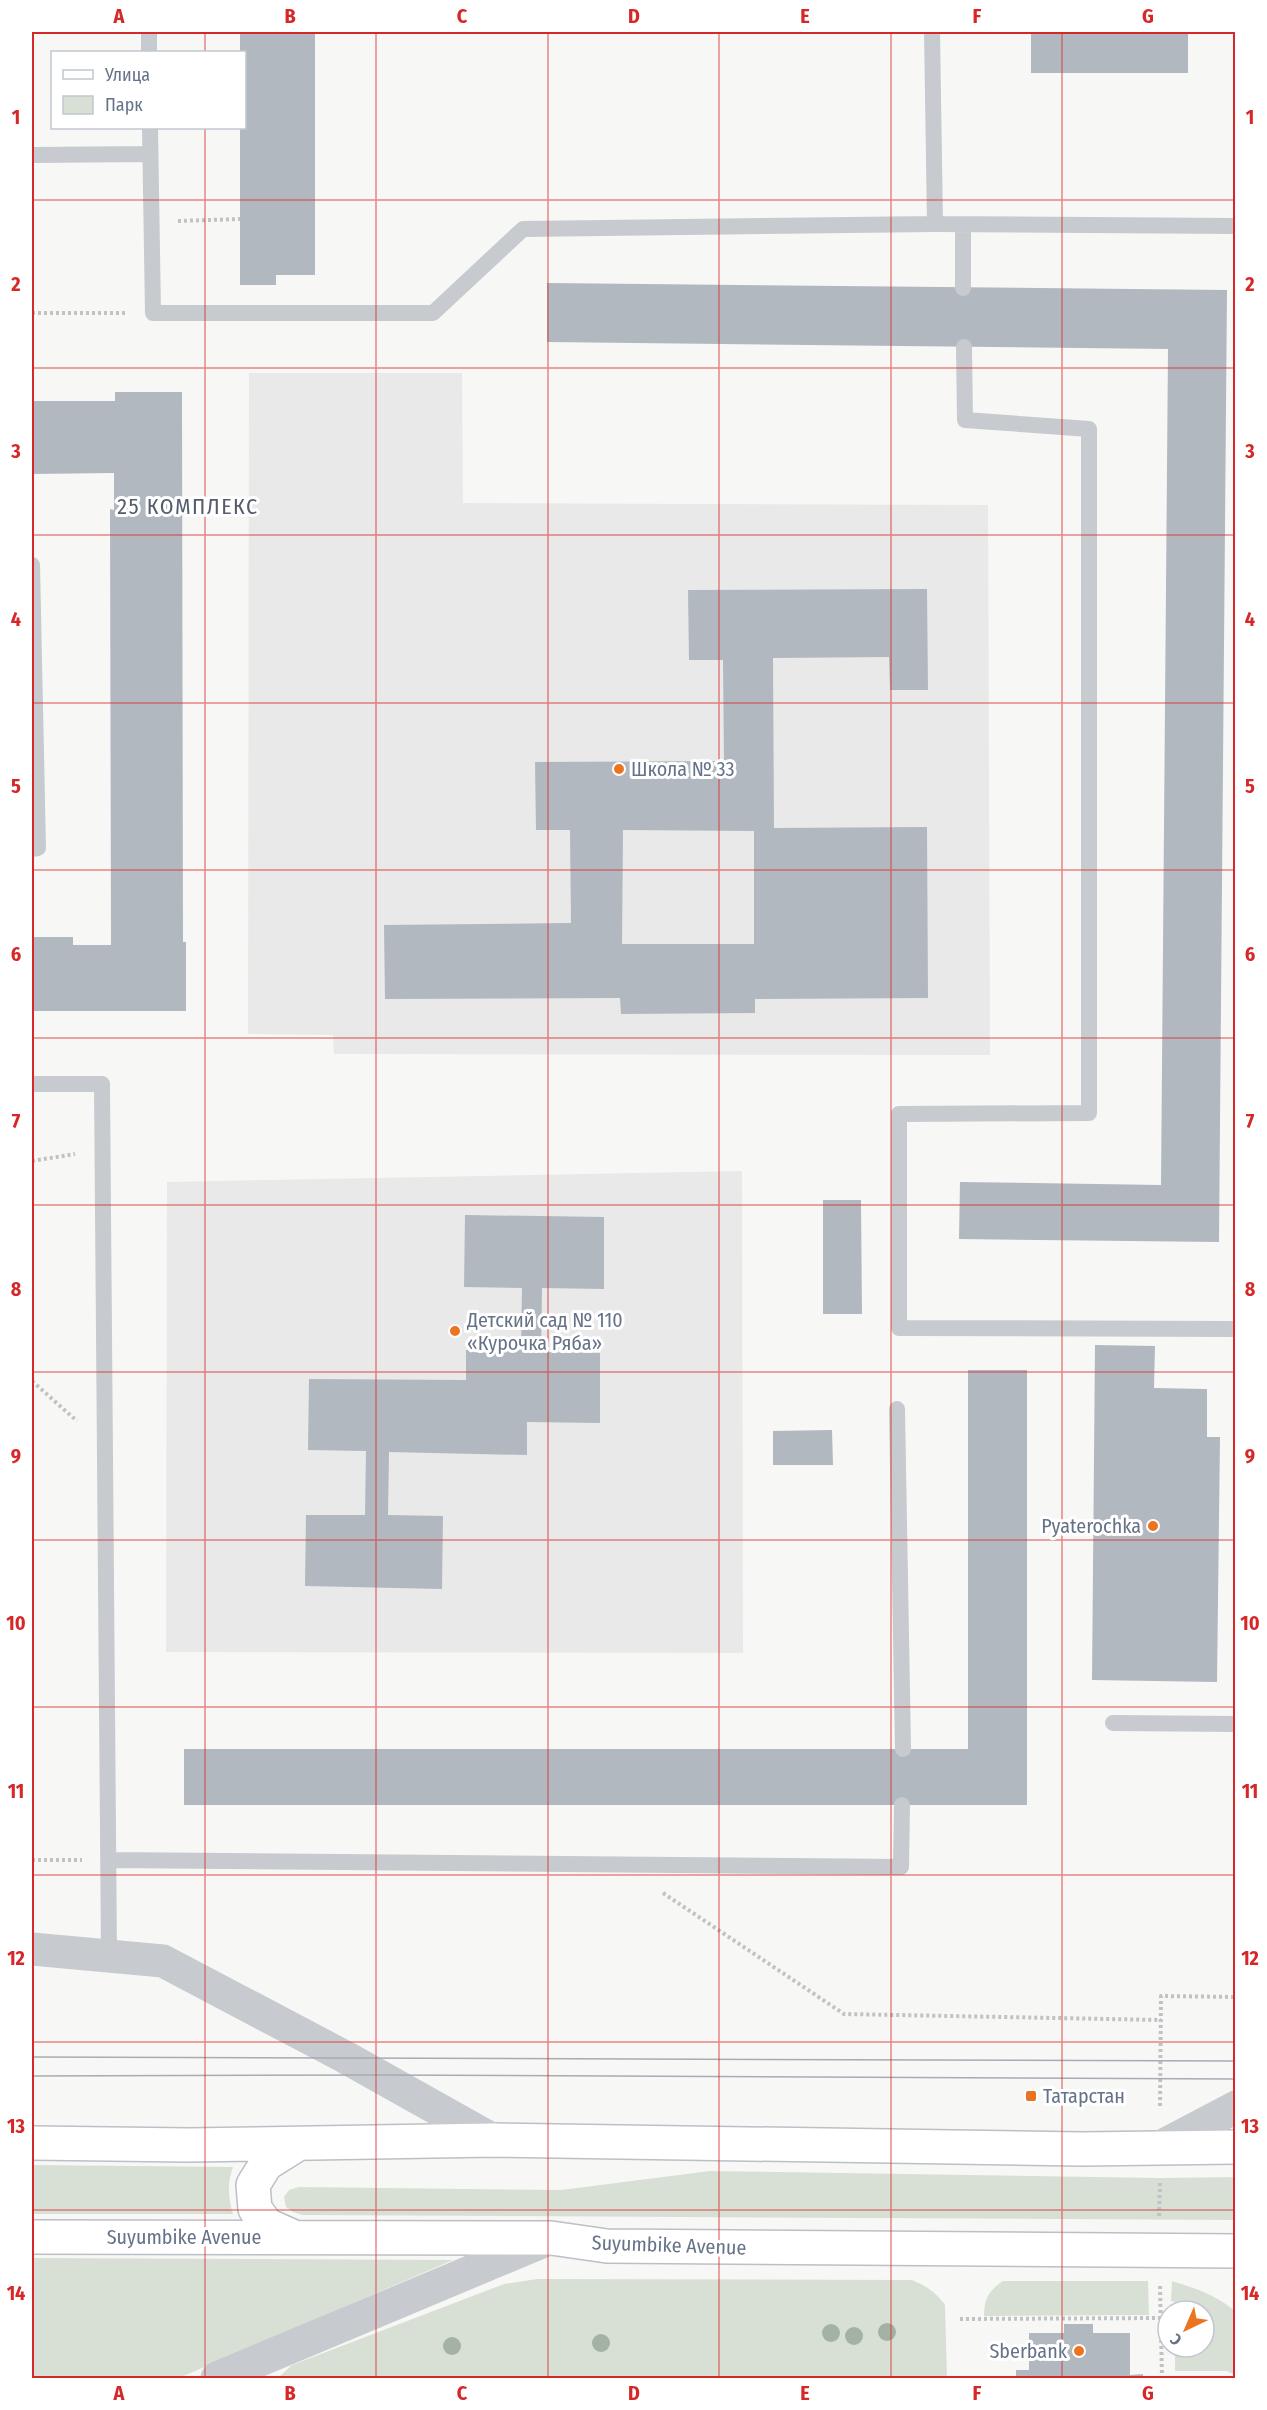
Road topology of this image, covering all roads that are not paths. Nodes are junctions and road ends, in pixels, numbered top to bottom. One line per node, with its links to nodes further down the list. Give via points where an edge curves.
1 (148, 32): 3 (lane)
2 (932, 32): 7 (lane)
3 (149, 51)
4 (150, 129): 6 (lane)
5 (32, 154): 6 (lane)
6 (150, 154): 7 (lane, via 153,313 433,313 523,229)
7 (935, 224): 8 (lane)
8 (963, 225): 9 (lane); 10 (lane)
9 (1236, 226)
10 (963, 288)
11 (964, 347): 15 (lane, via 965,420 1089,429 1089,1113 899,1114 899,1328)
12 (32, 565): 13 (lane, via 38,848)
13 (32, 849)
14 (32, 1084): 21 (lane, via 102,1084)
15 (1236, 1329)
16 (897, 1409): 19 (lane)
17 (1113, 1723): 18 (lane)
18 (1236, 1724)
19 (903, 1749)
20 (902, 1805): 21 (lane, via 901,1867)
21 (108, 1860): 23 (lane)
22 (32, 1949): 23 (street)
23 (109, 1956): 25 (street, via 163,1961 345,2056)
24 (1236, 2107): 29 (street)
25 (493, 2140): 27 (main road); 29 (main road, via 1082,2149)
26 (32, 2143): 27 (main road)
27 (298, 2144): 31 (main road, via 266,2164 253,2185 255,2209 267,2225)
28 (1236, 2147): 29 (main road)
29 (1160, 2163)
30 (32, 2237): 31 (main road, Suyumbike Avenue)
31 (294, 2237): 32 (main road, Suyumbike Avenue)
32 (551, 2238): 33 (main road, Suyumbike Avenue, via 607,2246); 34 (street)
33 (1236, 2251)
34 (260, 2370): 35 (street)
35 (217, 2379)

